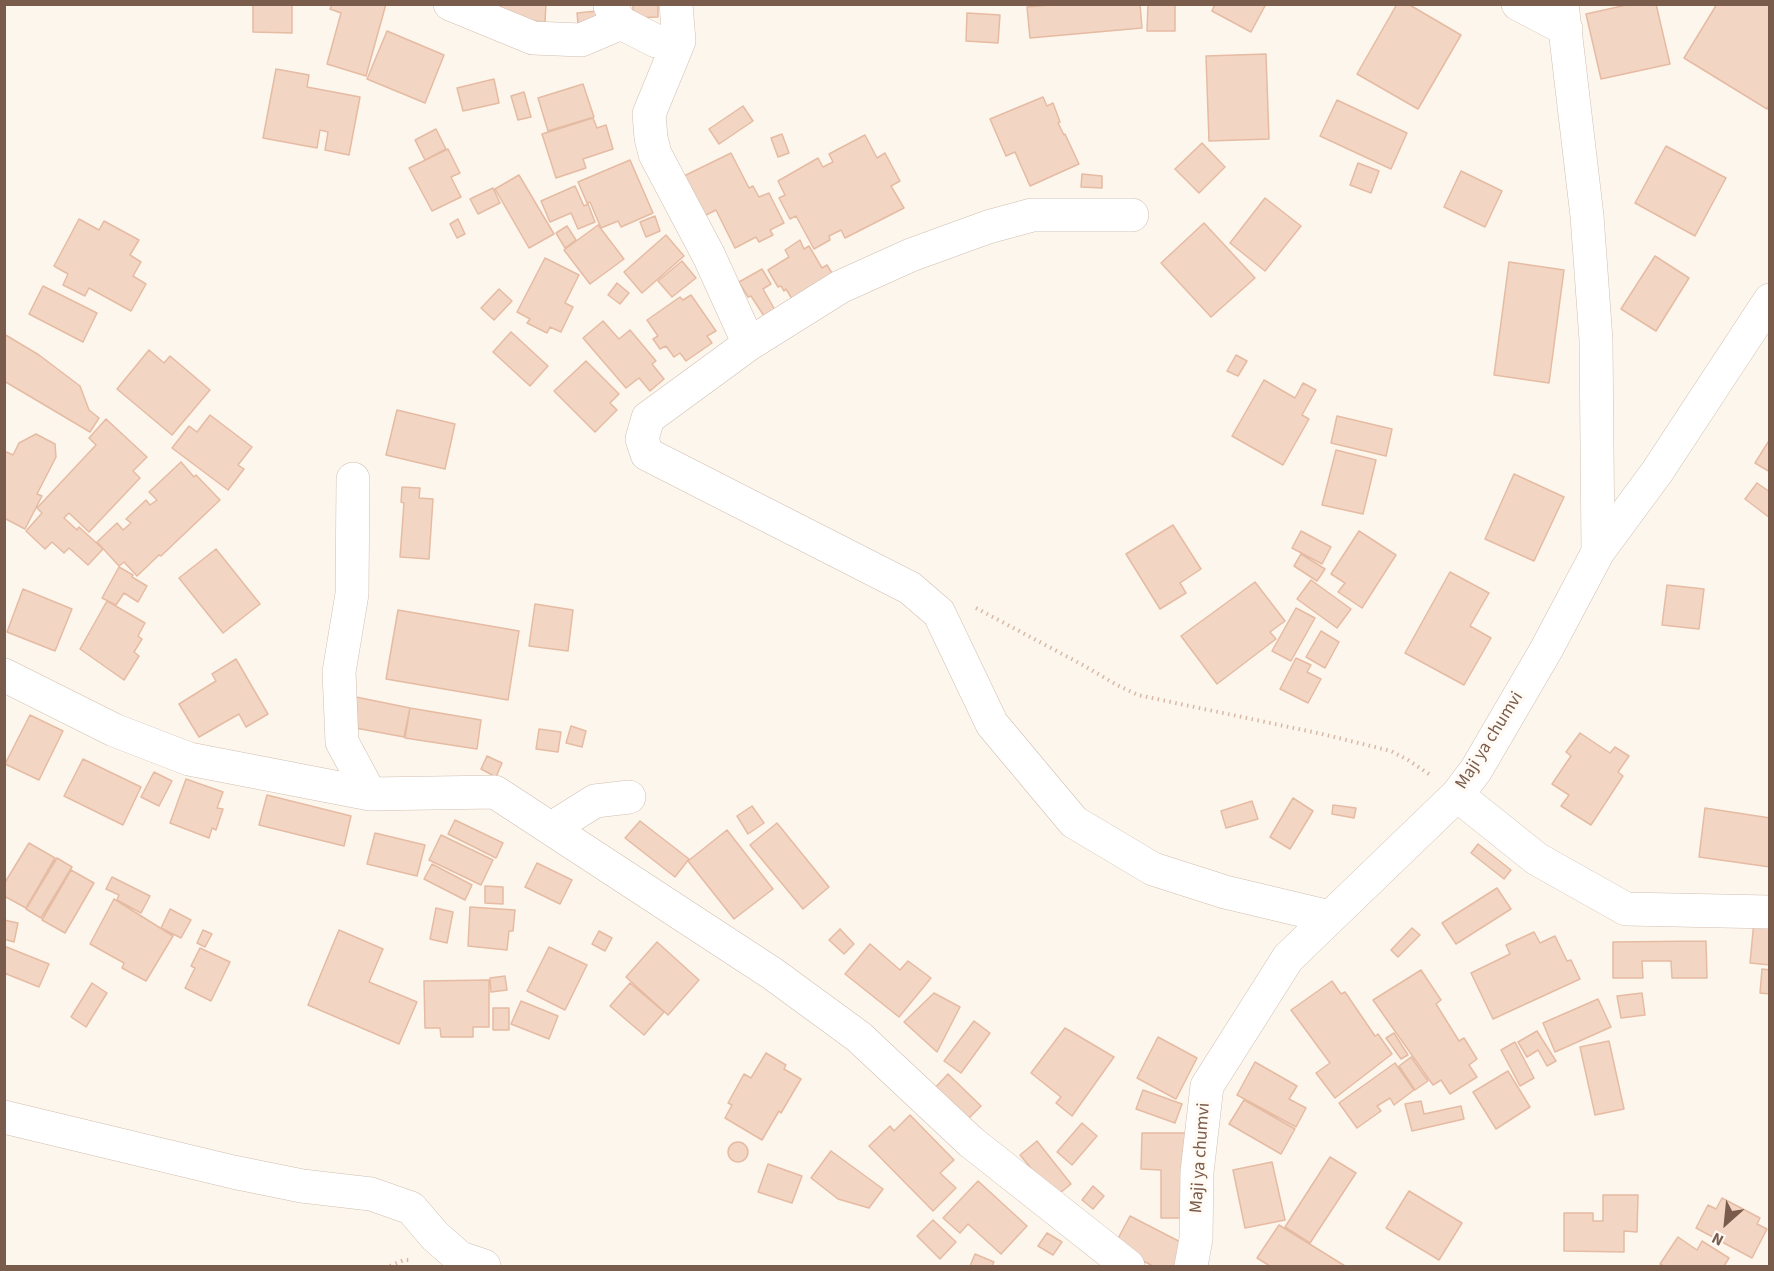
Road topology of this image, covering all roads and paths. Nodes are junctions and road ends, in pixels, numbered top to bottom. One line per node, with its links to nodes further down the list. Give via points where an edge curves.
1 (450, 4): 4 (street, via 532,38 581,40)
2 (676, 4): 6 (street)
3 (1518, 4): 5 (street)
4 (615, 14): 6 (street, via 656,41)
5 (1564, 17): 11 (street, via 1587,216 1596,340)
6 (679, 41): 9 (street, via 649,114 651,138 655,154 709,256)
7 (1132, 214): 9 (street, via 1032,215 988,227 840,287)
8 (1770, 300): 11 (street, Maji ya chumvi, via 1657,472)
9 (749, 344): 19 (street, via 648,418 642,439 647,454 910,588 939,613 992,724 1074,822 1153,869 1225,892)
10 (353, 479): 14 (street, via 352,594 339,672 342,742)
11 (1598, 552): 15 (street, Maji ya chumvi, via 1546,650 1476,770)
12 (974, 607): 15 (path, via 1128,691 1391,751)
13 (4, 675): 14 (street, via 114,730 189,759)
14 (370, 794): 17 (street, via 495,792)
15 (1457, 795): 18 (street, via 1537,859 1626,909); 19 (street, Maji ya chumvi)
16 (629, 797): 17 (street, via 595,801)
17 (552, 828): 22 (street, via 773,974 859,1036 971,1142)
18 (1770, 912)
19 (1330, 917): 23 (street, Maji ya chumvi, via 1288,958 1207,1086)
20 (4, 1117): 21 (street, via 233,1172 371,1194 411,1208 460,1258)
21 (484, 1266)
22 (1128, 1266)
23 (1191, 1266)

